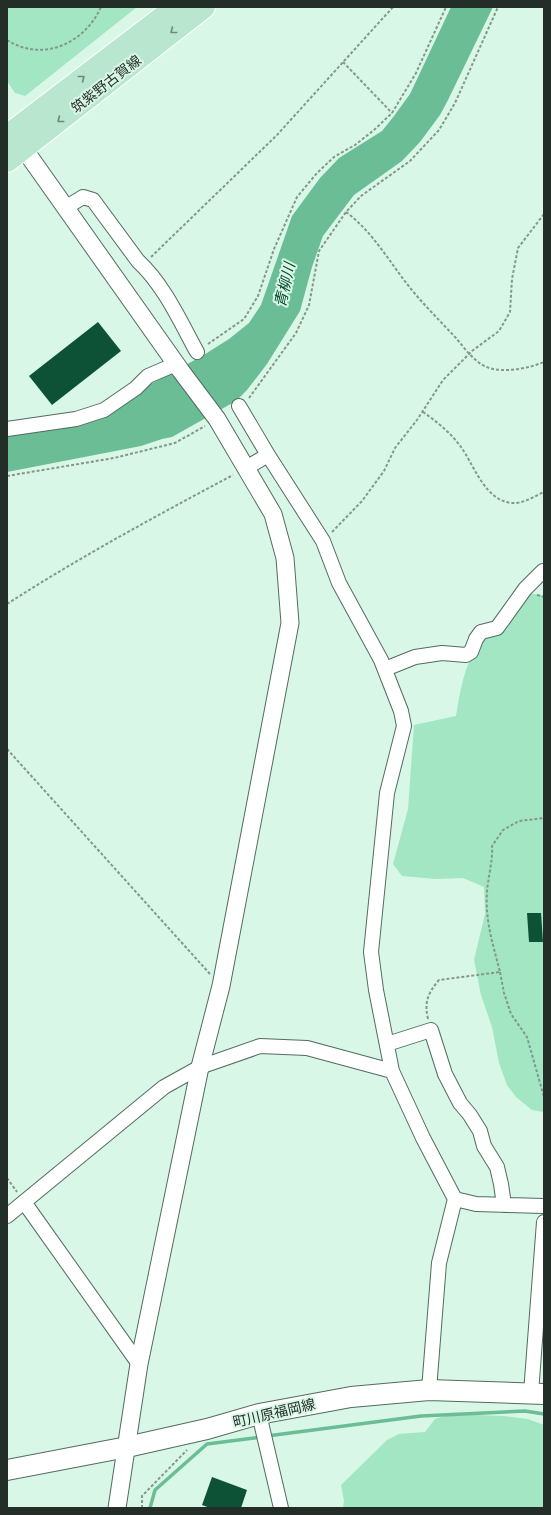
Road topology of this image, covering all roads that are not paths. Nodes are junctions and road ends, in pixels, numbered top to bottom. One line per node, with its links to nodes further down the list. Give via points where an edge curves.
1 (204, 7): 3 (main road, 筑紫野古賀線, one-way to 3)
2 (173, 8): 3 (main road, 筑紫野古賀線, one-way to 2)
3 (11, 141): 4 (street)
4 (65, 208): 5 (street, via 83,197 93,200 171,305); 6 (street)
5 (197, 352)
6 (178, 367): 8 (street, via 148,376 136,388 104,410 76,419); 10 (street, via 214,415)
7 (239, 406): 9 (street)
8 (7, 429)
9 (268, 455): 10 (street); 12 (street, via 323,541 340,583)
10 (246, 468): 14 (street, via 272,514 284,558 290,623 221,986)
11 (543, 570): 12 (street, via 525,589 497,628 481,632 471,652 466,655 442,653 415,657)
12 (385, 669): 13 (street, via 404,726 387,793 371,952)
13 (387, 1044): 15 (street); 18 (street, via 431,1030 445,1074 460,1103 480,1131 484,1146 497,1167)
14 (200, 1067): 15 (street, via 260,1046 307,1048); 17 (street, via 164,1087); 22 (street)
15 (392, 1071): 16 (street)
16 (455, 1199): 18 (street, via 476,1204); 23 (street, via 439,1263)
17 (24, 1202): 20 (street); 22 (street)
18 (504, 1205): 19 (street)
19 (544, 1206)
20 (7, 1216)
21 (544, 1222): 24 (street)
22 (139, 1364): 26 (street)
23 (429, 1390): 24 (main road, 町川原福岡線); 25 (main road, 町川原福岡線, via 351,1397)
24 (537, 1394)
25 (259, 1414): 26 (main road, 町川原福岡線); 29 (street)
26 (127, 1447): 27 (main road, 町川原福岡線); 28 (street)
27 (7, 1470)
28 (117, 1508)
29 (281, 1508)

